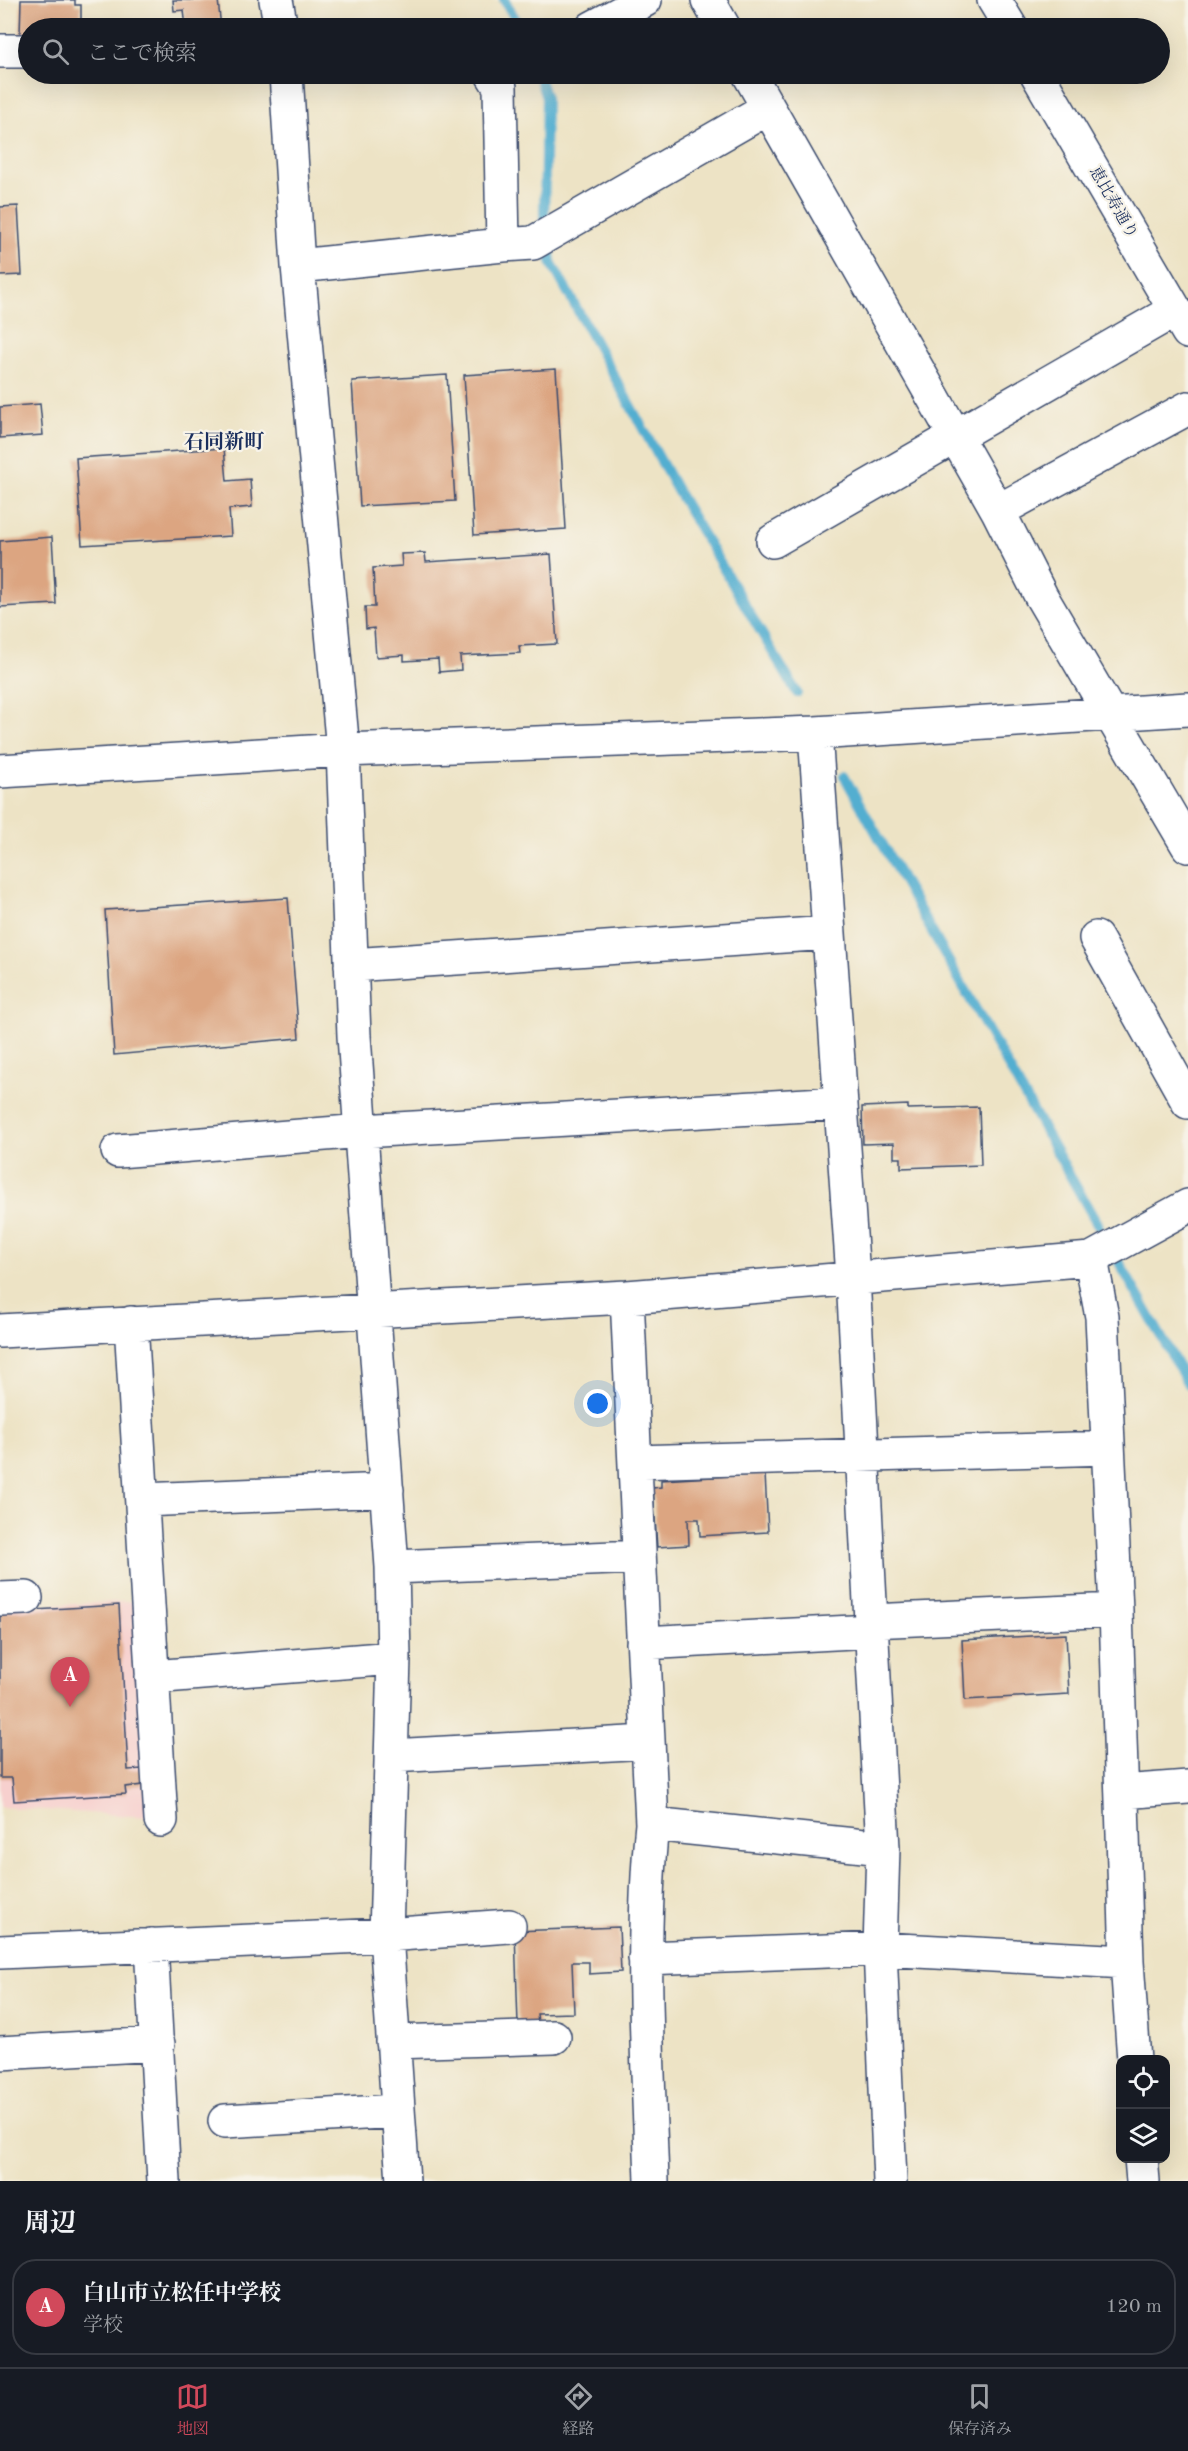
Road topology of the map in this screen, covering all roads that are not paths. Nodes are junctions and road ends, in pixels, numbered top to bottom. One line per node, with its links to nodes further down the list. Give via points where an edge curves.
1 (276, 0): 5 (street)
2 (645, 0): 6 (street)
3 (708, 0): 7 (street)
4 (994, 0): 8 (street)
5 (279, 18)
6 (611, 18)
7 (718, 18)
8 (1005, 18)
9 (0, 51): 10 (street)
10 (18, 51)
11 (287, 84): 17 (street)
12 (498, 84): 16 (street)
13 (755, 84): 15 (street)
14 (1043, 84): 18 (street, 恵比寿通り)
15 (768, 108): 16 (street, via 533,243); 20 (street)
16 (503, 245): 17 (street)
17 (298, 266): 26 (street)
18 (1182, 321): 20 (street)
19 (1188, 408): 21 (street)
20 (955, 437): 21 (street); 22 (street)
21 (998, 511): 24 (street, via 1041,596)
22 (773, 541)
23 (1188, 709): 24 (street)
24 (1112, 715): 25 (street); 28 (street)
25 (815, 733): 26 (street); 29 (street)
26 (343, 750): 27 (street); 31 (street)
27 (0, 771)
28 (1188, 846)
29 (829, 933): 31 (street); 33 (street)
30 (1096, 938): 32 (street)
31 (351, 965): 34 (street)
32 (1188, 1102)
33 (841, 1103): 34 (street); 38 (street)
34 (362, 1131): 35 (street); 40 (street)
35 (118, 1151)
36 (1188, 1206): 37 (street)
37 (1090, 1259): 38 (street); 43 (street, via 1102,1317)
38 (853, 1277): 39 (street); 44 (street)
39 (627, 1297): 40 (street); 45 (street)
40 (375, 1309): 41 (street); 46 (street)
41 (131, 1323): 42 (street); 47 (street)
42 (0, 1331)
43 (1108, 1448): 44 (street); 50 (street)
44 (862, 1453): 45 (street); 51 (street)
45 (635, 1462): 48 (street)
46 (387, 1490): 47 (street); 49 (street)
47 (142, 1500): 54 (street)
48 (639, 1557): 49 (street); 52 (street)
49 (392, 1568): 53 (street)
50 (1116, 1610): 51 (street); 58 (street)
51 (872, 1626): 52 (street); 61 (street)
52 (643, 1643): 55 (street)
53 (394, 1658): 54 (street); 56 (street)
54 (152, 1677): 59 (street)
55 (648, 1742): 56 (street); 60 (street)
56 (391, 1756): 63 (street)
57 (1188, 1786): 58 (street)
58 (1122, 1792): 68 (street)
59 (161, 1820)
60 (652, 1824): 61 (street); 67 (street)
61 (883, 1848): 65 (street)
62 (509, 1926): 63 (street)
63 (386, 1935): 64 (street); 70 (street)
64 (151, 1945): 66 (street); 71 (street)
65 (880, 1949): 67 (street); 68 (street); 80 (street)
66 (0, 1952)
67 (645, 1958): 79 (street)
68 (1128, 1962): 73 (street)
69 (554, 2037): 70 (street)
70 (393, 2042): 74 (street)
71 (158, 2044): 72 (street); 77 (street)
72 (0, 2053)
73 (1134, 2055)
74 (398, 2111): 75 (street); 78 (street)
75 (225, 2121)
76 (1141, 2163): 81 (street)
77 (164, 2181)
78 (403, 2181)
79 (652, 2181)
80 (891, 2181)
81 (1143, 2181)

